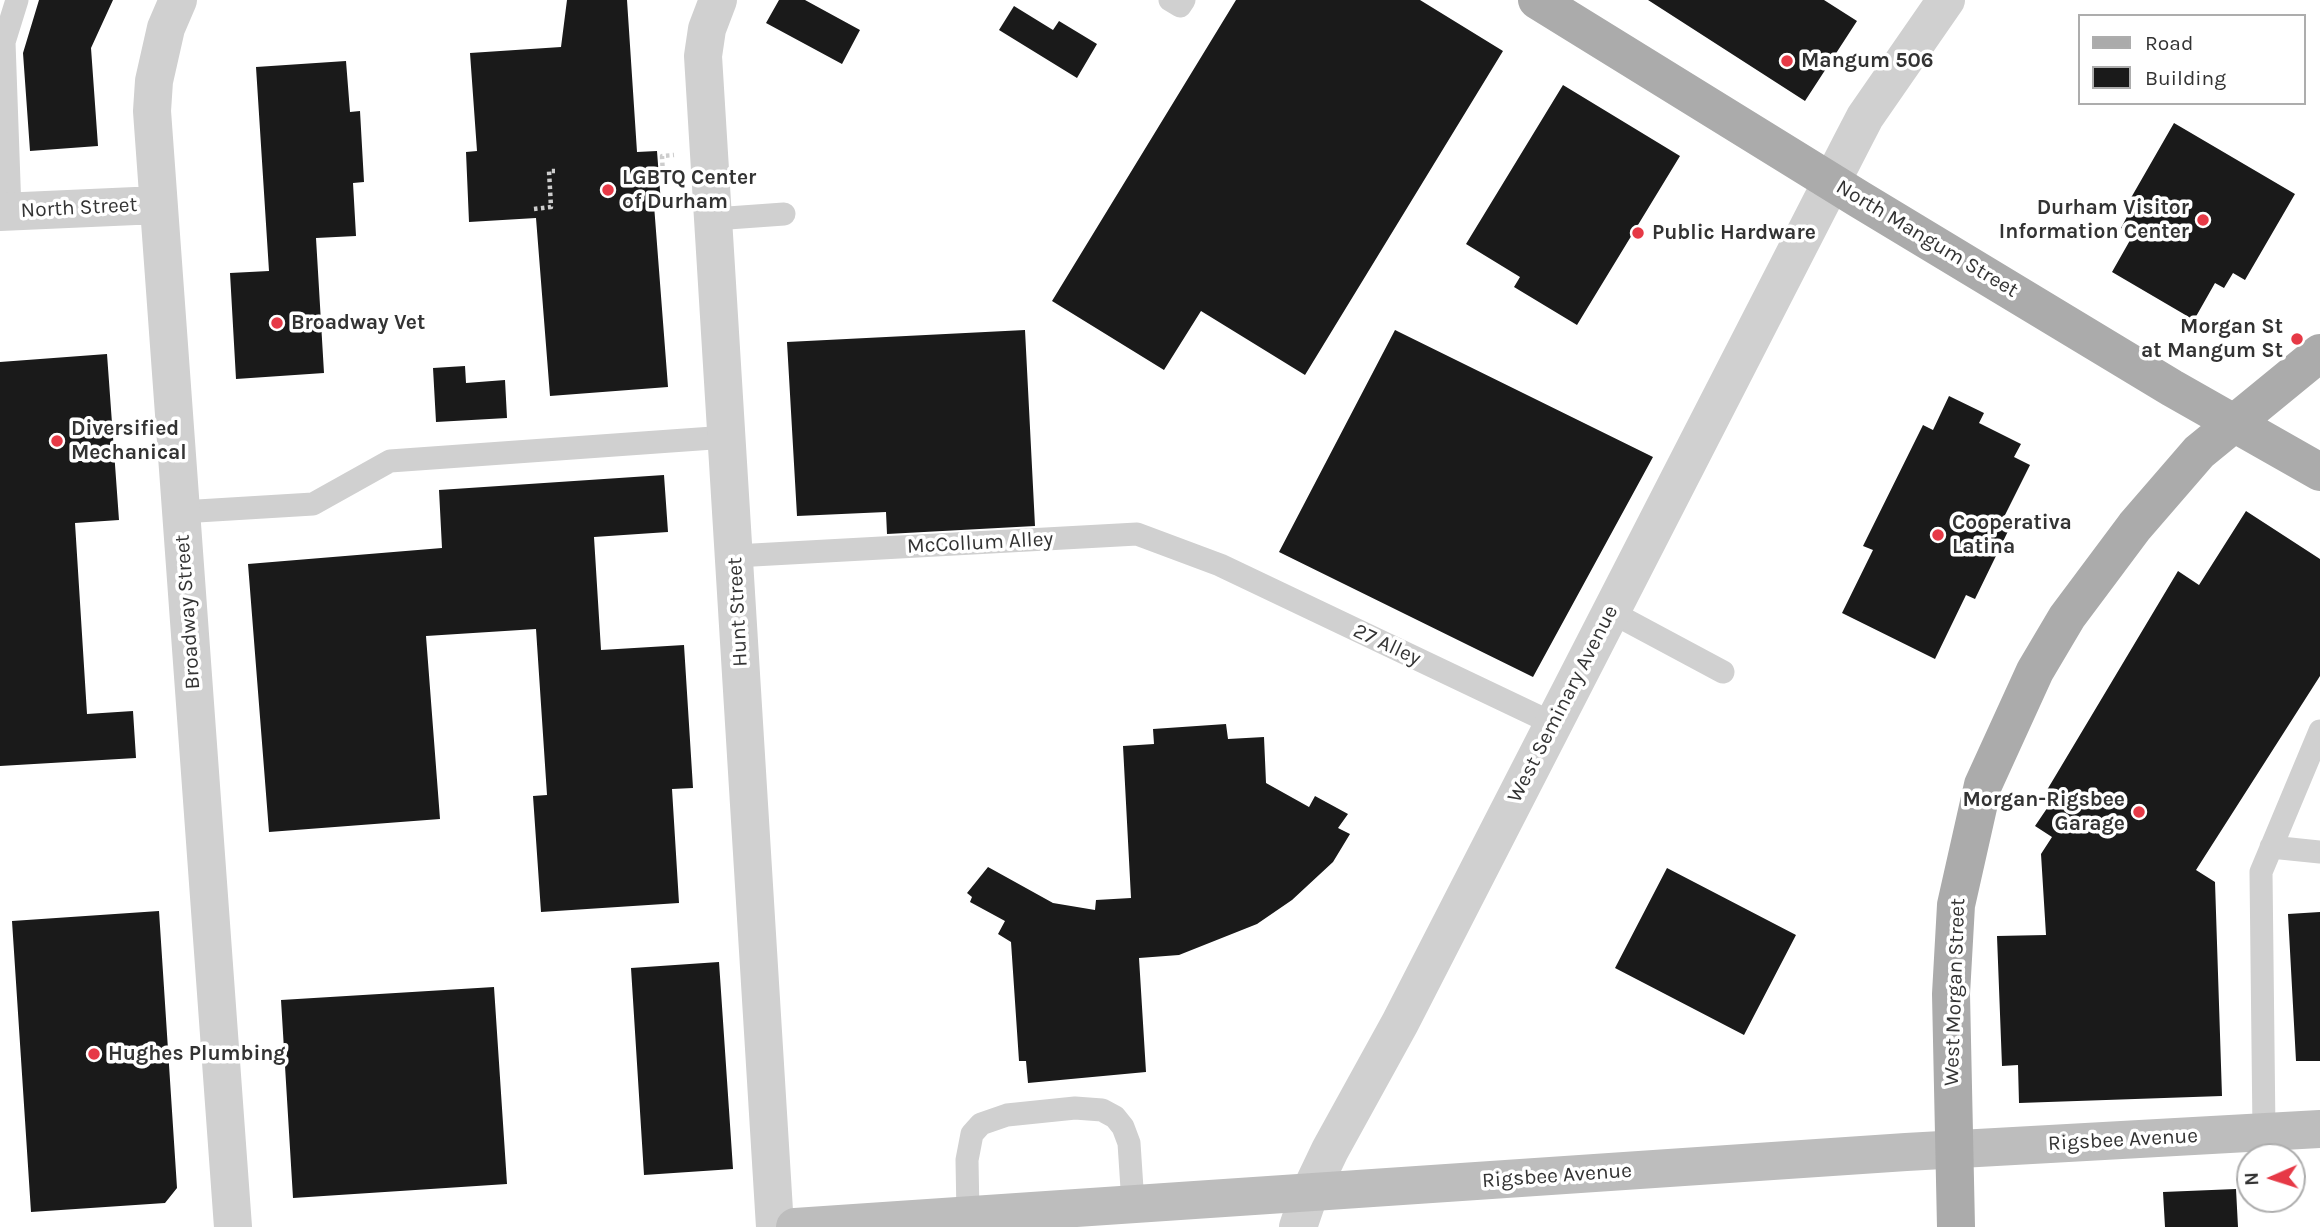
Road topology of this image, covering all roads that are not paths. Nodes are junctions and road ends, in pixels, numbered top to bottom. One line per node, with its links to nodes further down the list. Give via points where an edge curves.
1 (178, 0): 9 (street, Broadway Street, via 166,28 154,81)
2 (718, 0): 12 (street, Hunt Street, via 703,56)
3 (1170, 0): 4 (lane, via 1180,6)
4 (1184, 0)
5 (1538, 0): 8 (main road, North Mangum Street)
6 (1946, 0): 8 (street, West Seminary Avenue, via 1865,117)
7 (10, 9): 10 (lane, via 4,42)
8 (1832, 182): 14 (main road, North Mangum Street); 20 (street, West Seminary Avenue)
9 (158, 205): 10 (street, North Street); 17 (street, Broadway Street)
10 (5, 212)
11 (784, 214): 12 (lane)
12 (713, 219): 15 (street, Hunt Street)
13 (2320, 353): 14 (main road, West Morgan Street)
14 (2234, 422): 16 (main road, North Mangum Street); 28 (main road, West Morgan Street, via 2199,452 2135,526 2067,617 2018,705 1983,785 1956,905 1951,994)
15 (727, 437): 17 (lane, via 390,461 313,504); 18 (street, Hunt Street)
16 (2320, 472)
17 (181, 512): 32 (street, Broadway Street)
18 (735, 556): 19 (lane, McCollum Alley, via 1137,534); 33 (street, Hunt Street)
19 (1220, 565): 22 (lane, 27 Alley)
20 (1611, 612): 21 (lane); 22 (street, West Seminary Avenue)
21 (1723, 672)
22 (1554, 724): 30 (street, West Seminary Avenue)
23 (2320, 731): 24 (lane)
24 (2271, 847): 25 (lane); 27 (lane, via 2261,872)
25 (2320, 852)
26 (2320, 1129): 27 (street, Rigsbee Avenue)
27 (2264, 1132): 28 (street, Rigsbee Avenue)
28 (1953, 1150): 30 (street, Rigsbee Avenue); 35 (main road, West Morgan Street)
29 (1133, 1204): 30 (street, Rigsbee Avenue); 31 (street, Rigsbee Avenue); 31 (lane, via 1129,1143 1123,1127 1102,1110 1075,1108 1007,1115 981,1124 972,1134 967,1160)
30 (1304, 1210)
31 (968, 1215): 34 (street, Rigsbee Avenue)
32 (233, 1227)
33 (775, 1227)
34 (795, 1227)
35 (1956, 1227)

